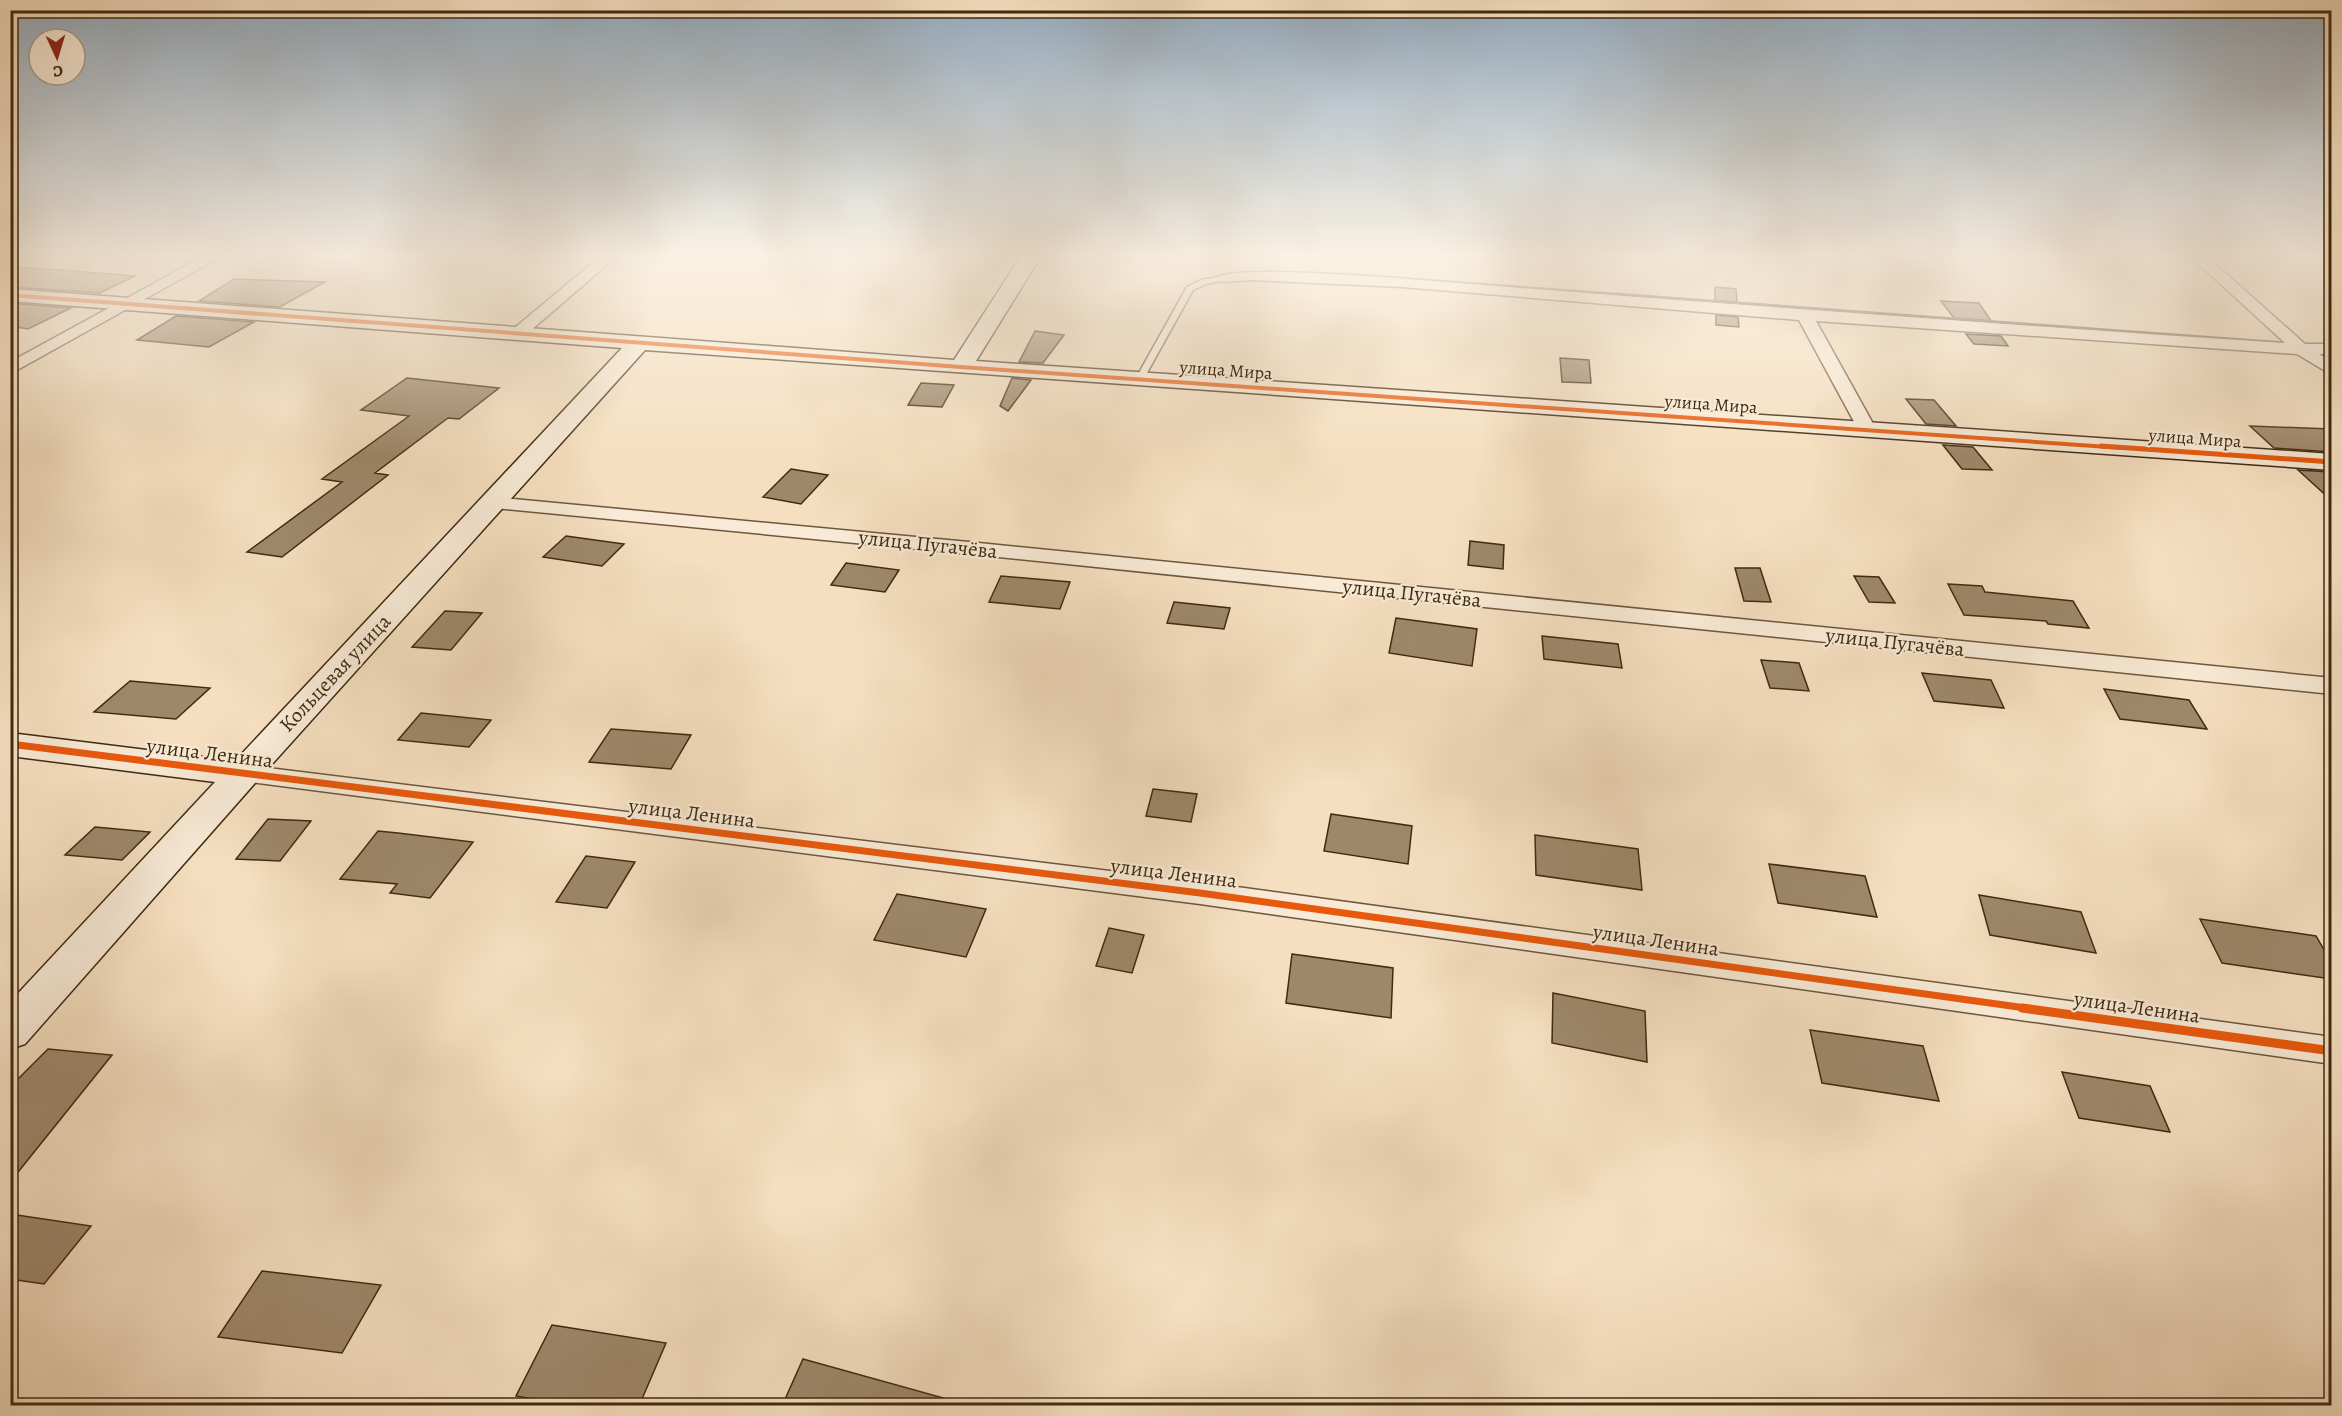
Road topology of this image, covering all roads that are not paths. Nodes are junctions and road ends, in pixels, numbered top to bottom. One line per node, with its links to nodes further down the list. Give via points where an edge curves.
1 (95, 322): 14 (street)
2 (362, 322): 9 (street, улица Мира)
3 (531, 322): 9 (street)
4 (989, 322): 13 (street)
5 (1171, 322): 16 (lane)
6 (1808, 322): 17 (street)
7 (1896, 322): 11 (street)
8 (2271, 322): 11 (street)
9 (517, 334): 10 (street, улица Мира)
10 (638, 344): 13 (street, улица Мира); 19 (street, Кольцевая улица)
11 (2301, 349): 12 (street); 15 (street)
12 (2331, 349)
13 (961, 367): 16 (street, улица Мира)
14 (10, 369)
15 (2331, 370)
16 (1139, 380): 17 (street, улица Мира)
17 (1867, 429): 18 (street, улица Мира)
18 (2331, 462)
19 (492, 503): 20 (street, улица Пугачёва); 22 (street, Кольцевая улица)
20 (2331, 686)
21 (10, 744): 22 (street, улица Ленина)
22 (243, 774): 23 (street, Кольцевая улица); 24 (street, улица Ленина, via 1200,893)
23 (10, 1031)
24 (2331, 1051)

